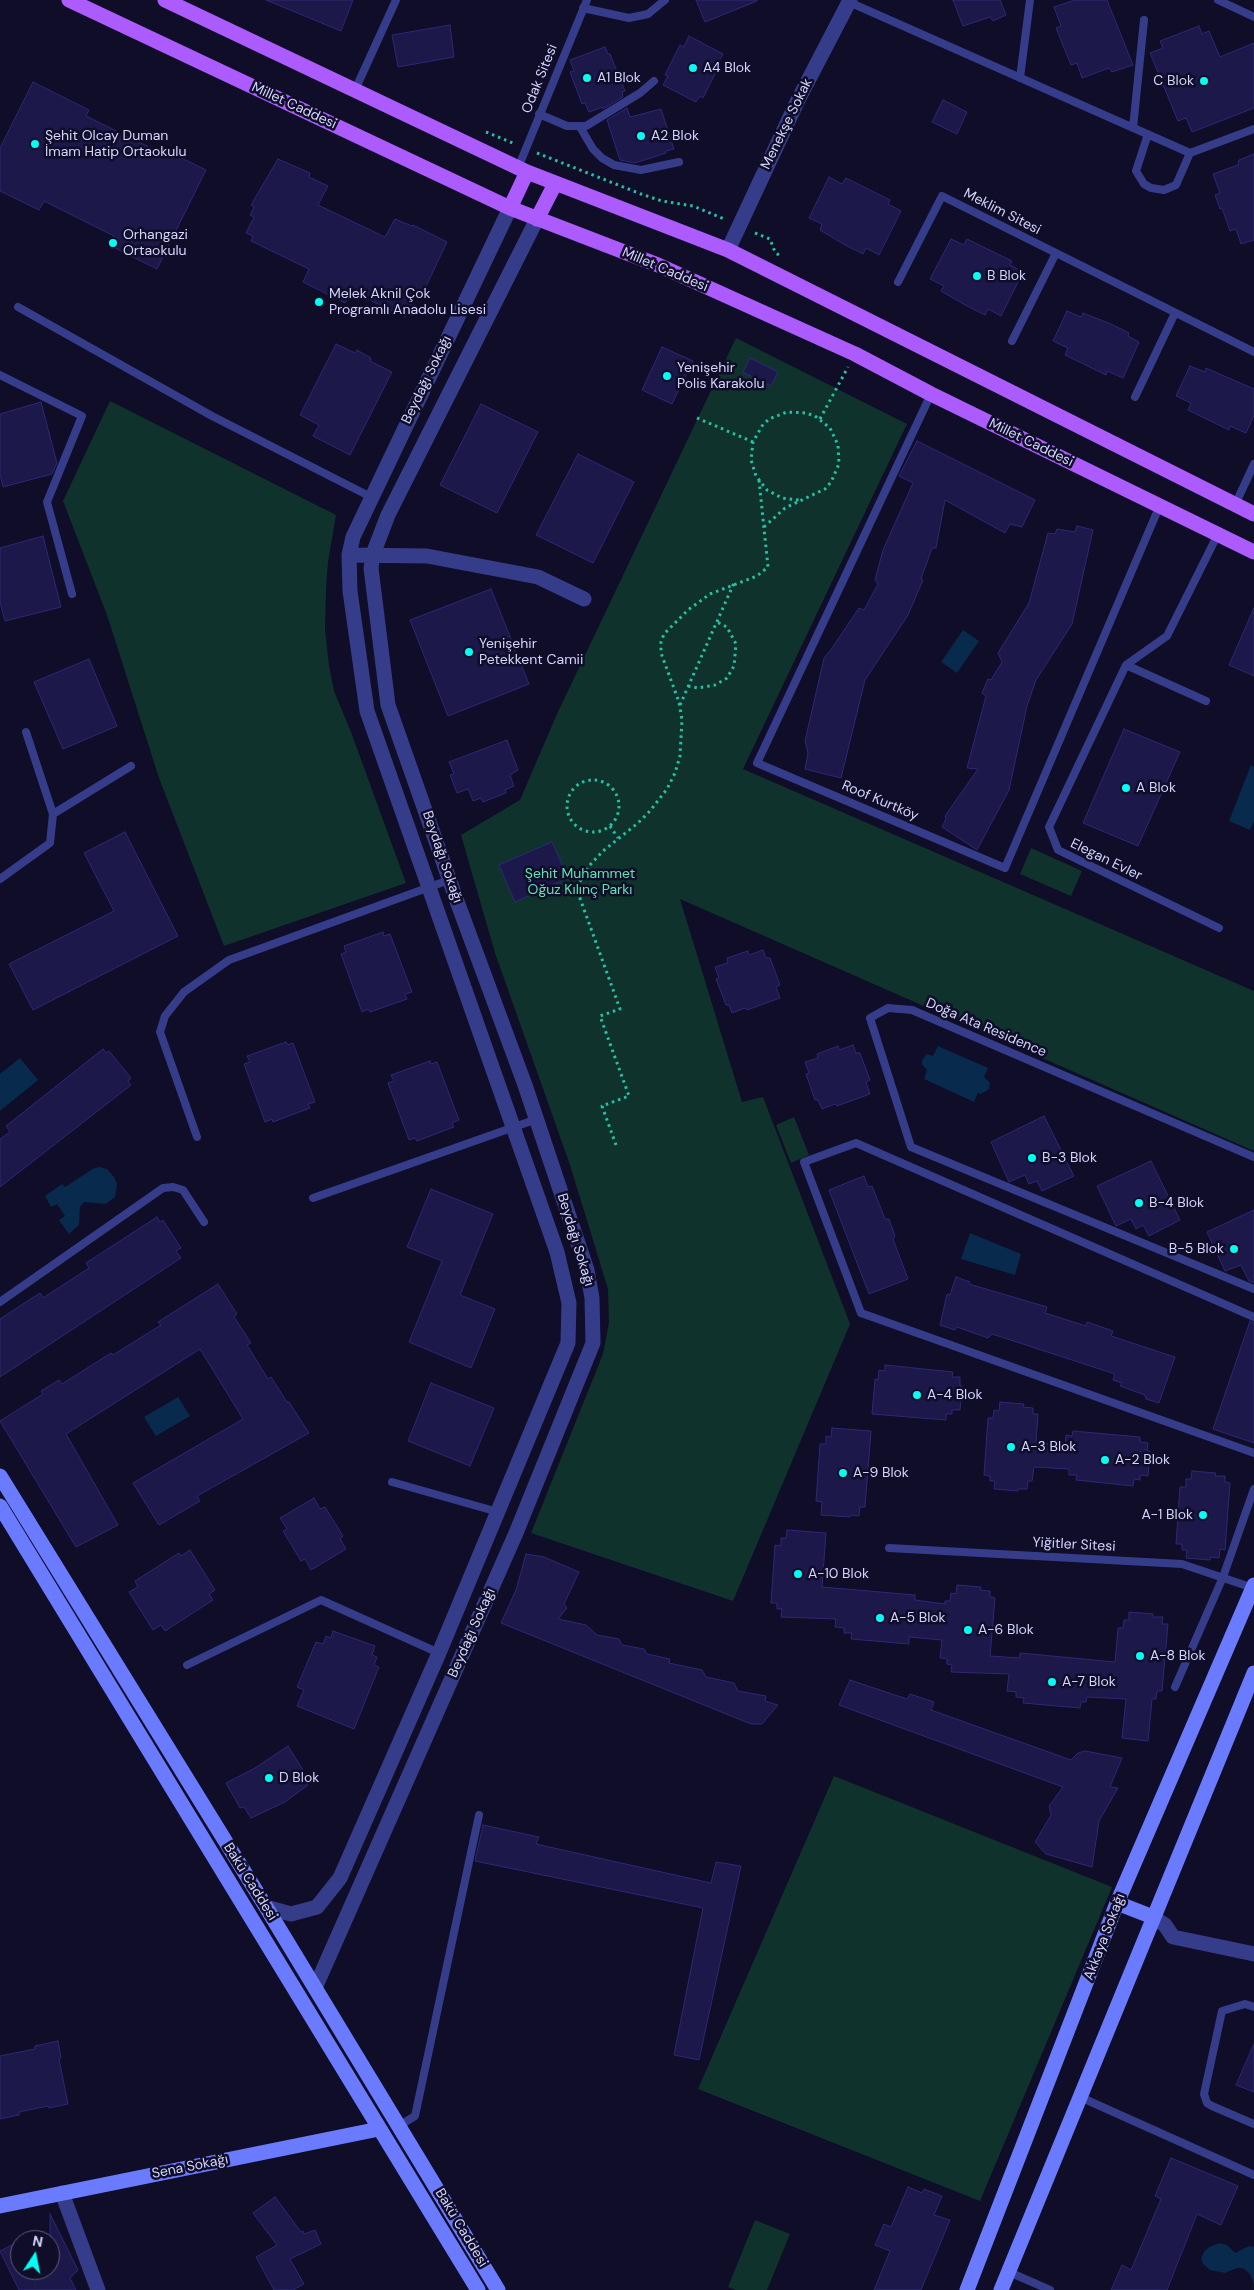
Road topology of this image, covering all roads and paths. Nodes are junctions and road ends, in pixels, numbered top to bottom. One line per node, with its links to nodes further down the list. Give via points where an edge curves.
1 (69, 0): 25 (main road, Millet Caddesi)
2 (165, 0): 9 (main road)
3 (396, 0): 15 (lane)
4 (586, 0): 10 (lane, Odak Sitesi)
5 (665, 0): 10 (lane, via 648,14 629,18)
6 (1030, 0): 13 (lane)
7 (1218, 0): 11 (lane)
8 (849, 1): 13 (lane); 27 (street, Menekşe Sokak, via 798,100)
9 (187, 5): 15 (main road)
10 (583, 8): 16 (lane, Odak Sitesi)
11 (1254, 17)
12 (1144, 20): 18 (lane)
13 (1020, 78): 18 (lane)
14 (654, 81): 17 (lane, via 592,124)
15 (355, 90): 23 (main road)
16 (539, 114): 17 (lane, via 567,126); 23 (lane, Odak Sitesi)
17 (580, 127): 22 (lane, via 593,149 614,165 641,170)
18 (1133, 128): 20 (lane)
19 (1254, 130): 21 (lane)
20 (1148, 134): 21 (lane); 21 (lane, via 1136,171 1144,184 1151,188 1164,190 1176,185)
21 (1190, 153)
22 (679, 162)
23 (522, 170): 24 (main road); 25 (main road)
24 (555, 184): 26 (main road); 27 (main road)
25 (510, 208): 26 (main road, Millet Caddesi); 43 (street, Beydağı Sokağı)
26 (538, 219): 34 (main road, Millet Caddesi, via 658,266); 51 (street, Beydağı Sokağı, via 388,515)
27 (728, 250): 46 (main road)
28 (1056, 253): 29 (lane, Meklim Sitesi, via 942,196); 31 (lane, Meklim Sitesi); 32 (lane)
29 (898, 282)
30 (18, 307): 43 (lane, via 212,416)
31 (1175, 313): 33 (lane, Meklim Sitesi); 37 (lane)
32 (1012, 341)
33 (1254, 352)
34 (855, 354): 36 (main road, Millet Caddesi); 39 (path)
35 (0, 375): 54 (lane, via 82,416 47,502)
36 (931, 394): 45 (main road, Millet Caddesi); 45 (lane, Roof Kurtköy, via 757,763 1005,868)
37 (1135, 397)
38 (697, 418): 40 (path)
39 (820, 420): 40 (path, via 797,411 778,415 762,426); 44 (path, via 835,436 839,464 825,489)
40 (753, 442): 42 (path, via 751,460)
41 (1254, 464): 46 (lane)
42 (759, 480): 44 (path, via 774,494); 48 (path)
43 (371, 497): 52 (street, Beydağı Sokağı, via 353,537)
44 (799, 500): 48 (path)
45 (1160, 505): 49 (main road, Millet Caddesi)
46 (1235, 505): 47 (main road)
47 (1254, 514)
48 (764, 527): 53 (path, via 768,567 757,576)
49 (1218, 534): 50 (main road, Millet Caddesi); 57 (lane, Elegan Evler, via 1166,636)
50 (1254, 552)
51 (372, 554): 52 (street); 55 (street, via 427,556 538,577); 67 (street, Beydağı Sokağı, via 388,705)
52 (349, 555): 68 (street, Beydağı Sokağı, via 350,591 367,711)
53 (734, 583): 56 (path); 60 (path, via 697,602 664,634 661,653)
54 (72, 594)
55 (584, 599)
56 (717, 622): 58 (path); 58 (path, via 727,627 736,644 734,666 721,682 707,687)
57 (1126, 665): 59 (lane); 69 (lane, Elegan Evler, via 1050,827 1058,850)
58 (688, 686): 60 (path)
59 (1206, 701)
60 (679, 706): 65 (path, via 683,736 675,774 650,811)
61 (26, 732): 63 (lane)
62 (131, 766): 63 (lane)
63 (54, 814): 66 (lane, via 50,843)
64 (610, 826): 64 (path, via 594,832 571,820 567,802 575,786 583,781 600,780 614,790 620,805 619,813); 65 (path)
65 (618, 838): 73 (path, via 589,866 577,890 620,1009 600,1016 629,1096 602,1106)
66 (0, 879)
67 (449, 880): 68 (lane); 70 (street, Beydağı Sokağı)
68 (429, 889): 71 (street, Beydağı Sokağı); 72 (lane, via 229,960 184,992 165,1016 160,1032)
69 (1219, 928)
70 (537, 1119): 71 (lane); 98 (street, Beydağı Sokağı, via 587,1270 592,1298 592,1342 516,1533)
71 (513, 1129): 75 (lane); 85 (street, Beydağı Sokağı, via 556,1252 569,1303 568,1343)
72 (197, 1137)
73 (616, 1146)
74 (1254, 1157): 77 (lane, Doğa Ata Residence, via 912,1010 888,1008 870,1018 911,1147)
75 (313, 1198)
76 (204, 1222): 78 (lane, via 184,1190 163,1188)
77 (1254, 1289)
78 (0, 1302)
79 (1254, 1317): 80 (lane, via 856,1143 804,1162 861,1313)
80 (1254, 1453)
81 (0, 1476): 95 (main road, Bakü Caddesi)
82 (392, 1482): 85 (lane)
83 (1254, 1489): 87 (lane)
84 (0, 1506): 103 (main road, Bakü Caddesi)
85 (498, 1512): 89 (street, Beydağı Sokağı)
86 (889, 1548): 87 (lane, Yiğitler Sitesi, via 1182,1564)
87 (1223, 1578): 88 (lane, Yiğitler Sitesi); 92 (lane)
88 (1254, 1587): 94 (main road, Akkaya Sokağı)
89 (439, 1653): 90 (lane, via 322,1600); 95 (street, Beydağı Sokağı, via 340,1878 317,1907 291,1914)
90 (187, 1665)
91 (1254, 1673): 96 (main road)
92 (1175, 1686)
93 (478, 1815): 102 (lane, via 415,2116)
94 (1117, 1903): 96 (main road); 111 (main road, Akkaya Sokağı)
95 (266, 1907): 98 (main road, Bakü Caddesi)
96 (1153, 1917): 97 (street, via 1173,1937); 100 (main road)
97 (1254, 1954)
98 (315, 1988): 102 (main road, Bakü Caddesi)
99 (1254, 2007): 101 (lane, via 1245,2004 1222,2011 1204,2094 1207,2103)
100 (1080, 2096): 104 (lane); 107 (main road)
101 (1254, 2124)
102 (399, 2126): 110 (main road, Bakü Caddesi)
103 (379, 2129): 105 (main road, Sena Sokağı); 109 (main road, Bakü Caddesi)
104 (1254, 2175)
105 (62, 2193): 106 (main road, Sena Sokağı); 108 (street)
106 (0, 2206)
107 (1009, 2272): 112 (main road); 113 (lane)
108 (98, 2290)
109 (478, 2290)
110 (498, 2290)
111 (967, 2290)
112 (1001, 2290)
113 (1050, 2290)

